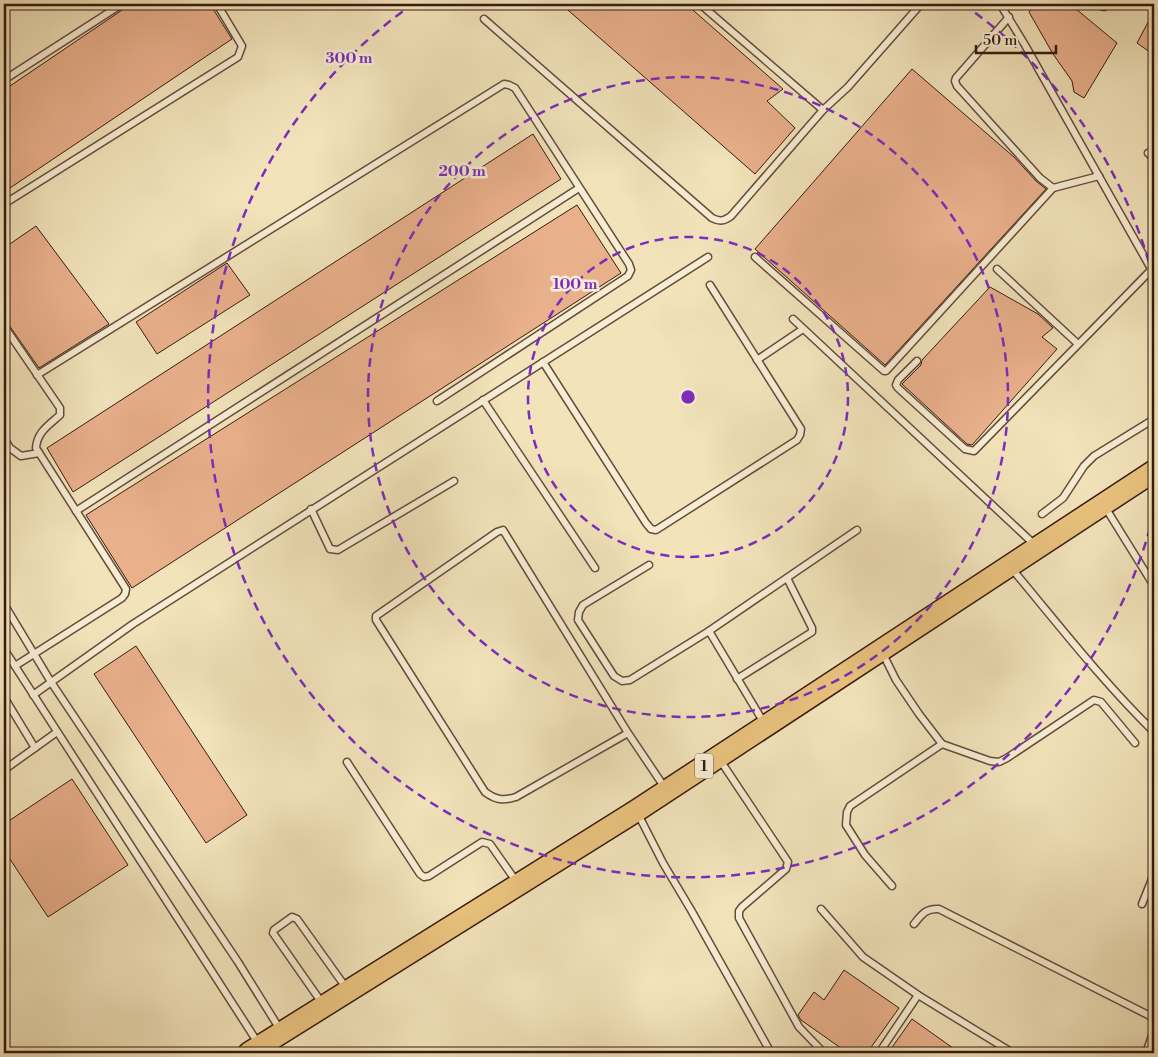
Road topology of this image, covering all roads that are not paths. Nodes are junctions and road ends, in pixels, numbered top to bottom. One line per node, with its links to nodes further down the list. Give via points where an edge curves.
1 (122, 4): 10 (lane)
2 (217, 4): 17 (lane, via 242,46 238,57)
3 (700, 4): 11 (lane)
4 (922, 4): 11 (lane)
5 (1000, 4): 8 (lane)
6 (1092, 4): 7 (lane, via 1104,7)
7 (1109, 4)
8 (1009, 17): 14 (lane); 16 (lane, via 955,81 1040,178)
9 (484, 19): 11 (lane, via 718,221 731,216)
10 (4, 80)
11 (823, 110)
12 (1148, 153): 13 (lane)
13 (1154, 160)
14 (1099, 176): 16 (lane); 21 (lane)
15 (579, 188): 30 (lane, via 515,88 504,84); 32 (lane, via 629,264 628,276); 40 (lane)
16 (1053, 188): 19 (lane, via 886,371)
17 (4, 204)
18 (708, 257): 29 (lane)
19 (755, 257)
20 (996, 269): 26 (lane)
21 (1153, 272): 26 (lane)
22 (710, 285): 27 (lane)
23 (793, 319): 25 (lane)
24 (4, 326): 30 (lane)
25 (803, 329): 27 (lane); 43 (lane)
26 (1078, 344): 28 (lane, via 974,451 965,449 896,385)
27 (757, 360): 29 (lane, via 801,429 797,440 665,526 653,530 646,524)
28 (917, 361)
29 (544, 362): 31 (lane)
30 (37, 375): 35 (lane, via 61,412 36,440)
31 (483, 400): 39 (lane); 46 (lane)
32 (437, 401)
33 (1154, 419): 41 (lane, via 1094,456 1063,498)
34 (4, 438): 35 (lane, via 10,448 21,456)
35 (39, 453): 40 (lane)
36 (1154, 471): 38 (highway, 1)
37 (454, 481): 39 (lane, via 338,550 330,548)
38 (1104, 505): 43 (highway, 1); 48 (lane)
39 (310, 510): 56 (lane, via 133,624)
40 (76, 511): 52 (lane, via 126,592 122,598)
41 (1042, 514)
42 (857, 530): 47 (lane)
43 (1038, 547): 45 (highway, 1)
44 (649, 565): 50 (lane, via 583,606 579,612 578,620 614,676 622,681 630,680)
45 (1010, 566): 53 (highway, 1); 61 (lane, via 1098,674)
46 (595, 568)
47 (787, 578): 50 (lane); 55 (lane, via 812,632)
48 (1154, 586)
49 (4, 604): 52 (lane)
50 (709, 631): 55 (lane)
51 (4, 649): 54 (lane)
52 (34, 652): 54 (lane); 56 (lane)
53 (887, 661): 59 (highway, 1); 64 (lane, via 896,680)
54 (15, 666): 57 (lane)
55 (737, 679): 59 (lane)
56 (51, 682): 57 (lane); 82 (lane)
57 (33, 695): 60 (lane)
58 (4, 697): 65 (lane)
59 (765, 726): 66 (highway, 1)
60 (58, 732): 65 (lane); 83 (lane)
61 (1154, 732)
62 (628, 734): 62 (lane, via 503,530 376,616 485,792 492,797 499,800 516,797); 69 (lane)
63 (1135, 742): 64 (lane, via 1101,702 1094,700 999,762)
64 (942, 744): 73 (lane, via 850,806 846,812 846,826 865,855)
65 (34, 748): 68 (lane)
66 (718, 756): 69 (highway, 1); 85 (lane, via 788,862 786,869 742,907 739,918 799,1027)
67 (347, 762): 72 (lane, via 424,877 486,842)
68 (4, 770)
69 (667, 790): 70 (highway, 1)
70 (636, 811): 72 (highway, 1); 84 (lane)
71 (1154, 874): 74 (lane)
72 (518, 884): 77 (highway, 1)
73 (892, 886)
74 (1142, 904)
75 (821, 909): 78 (lane, via 863,957)
76 (914, 924): 80 (lane, via 924,911 939,909)
77 (348, 991): 79 (highway, 1); 79 (lane, via 297,919 292,917 273,933)
78 (918, 995): 86 (lane); 87 (lane)
79 (324, 1006): 82 (highway, 1)
80 (1154, 1018)
81 (1154, 1030): 88 (lane)
82 (282, 1032): 83 (highway, 1)
83 (255, 1050)
84 (771, 1053)
85 (824, 1053)
86 (879, 1053)
87 (1013, 1053)
88 (1146, 1053)

